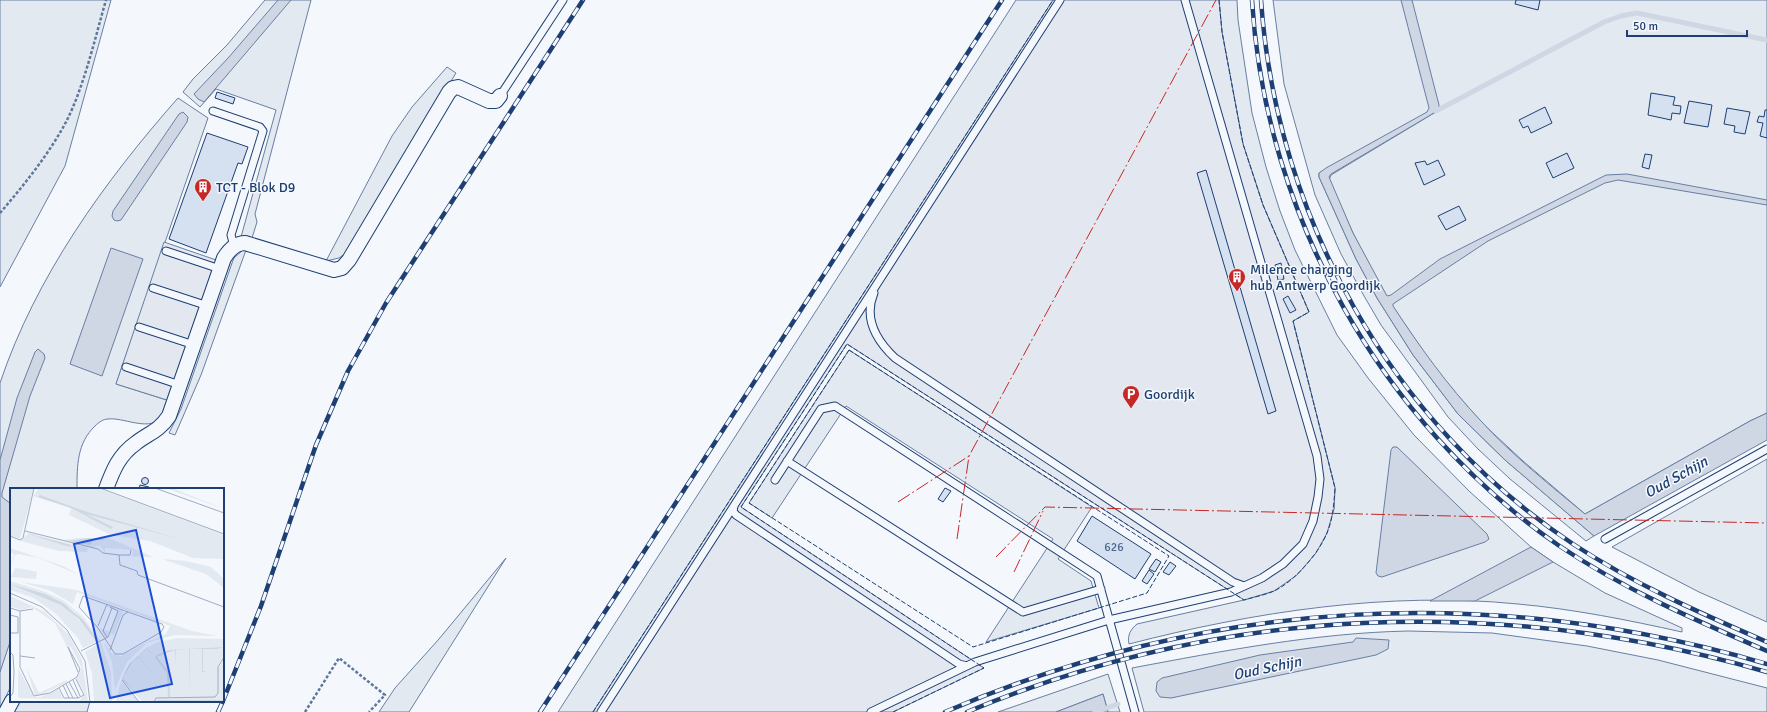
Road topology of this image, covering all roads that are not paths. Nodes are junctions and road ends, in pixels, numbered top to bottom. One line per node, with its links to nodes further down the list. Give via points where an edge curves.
1 (563, 0): 4 (lane)
2 (1060, 0): 9 (lane)
3 (1185, 0): 22 (lane, via 1317,456 1320,479 1313,521 1303,544 1283,564)
4 (500, 96): 6 (street, via 496,101 489,101 458,87 449,92 350,260 342,268 334,270 251,244 240,243)
5 (213, 111): 6 (lane, via 260,127 263,131 231,236)
6 (234, 246): 8 (street, via 228,252)
7 (166, 251): 8 (lane)
8 (220, 269): 11 (street)
9 (878, 282): 20 (lane); 22 (lane, via 871,309 874,332 895,358 1233,582)
10 (153, 288): 11 (lane)
11 (208, 306): 13 (street)
12 (139, 327): 13 (lane)
13 (194, 345): 15 (street)
14 (126, 367): 15 (lane)
15 (180, 385): 19 (street, via 173,408 164,425 137,442 119,458)
16 (1767, 449): 21 (lane)
17 (787, 461): 18 (lane); 23 (lane, via 1023,612); 23 (lane, via 821,409 835,406 1097,576)
18 (775, 480)
19 (106, 488)
20 (734, 505): 25 (lane, via 733,511 738,516 959,664); 28 (lane)
21 (1605, 539)
22 (1244, 586): 24 (lane, via 1231,592)
23 (1101, 589): 24 (lane)
24 (1109, 620): 25 (lane); 30 (lane)
25 (968, 666): 29 (lane)
26 (11, 702): 27 (street)
27 (6, 712)
28 (601, 712)
29 (871, 712)
30 (1135, 712)

